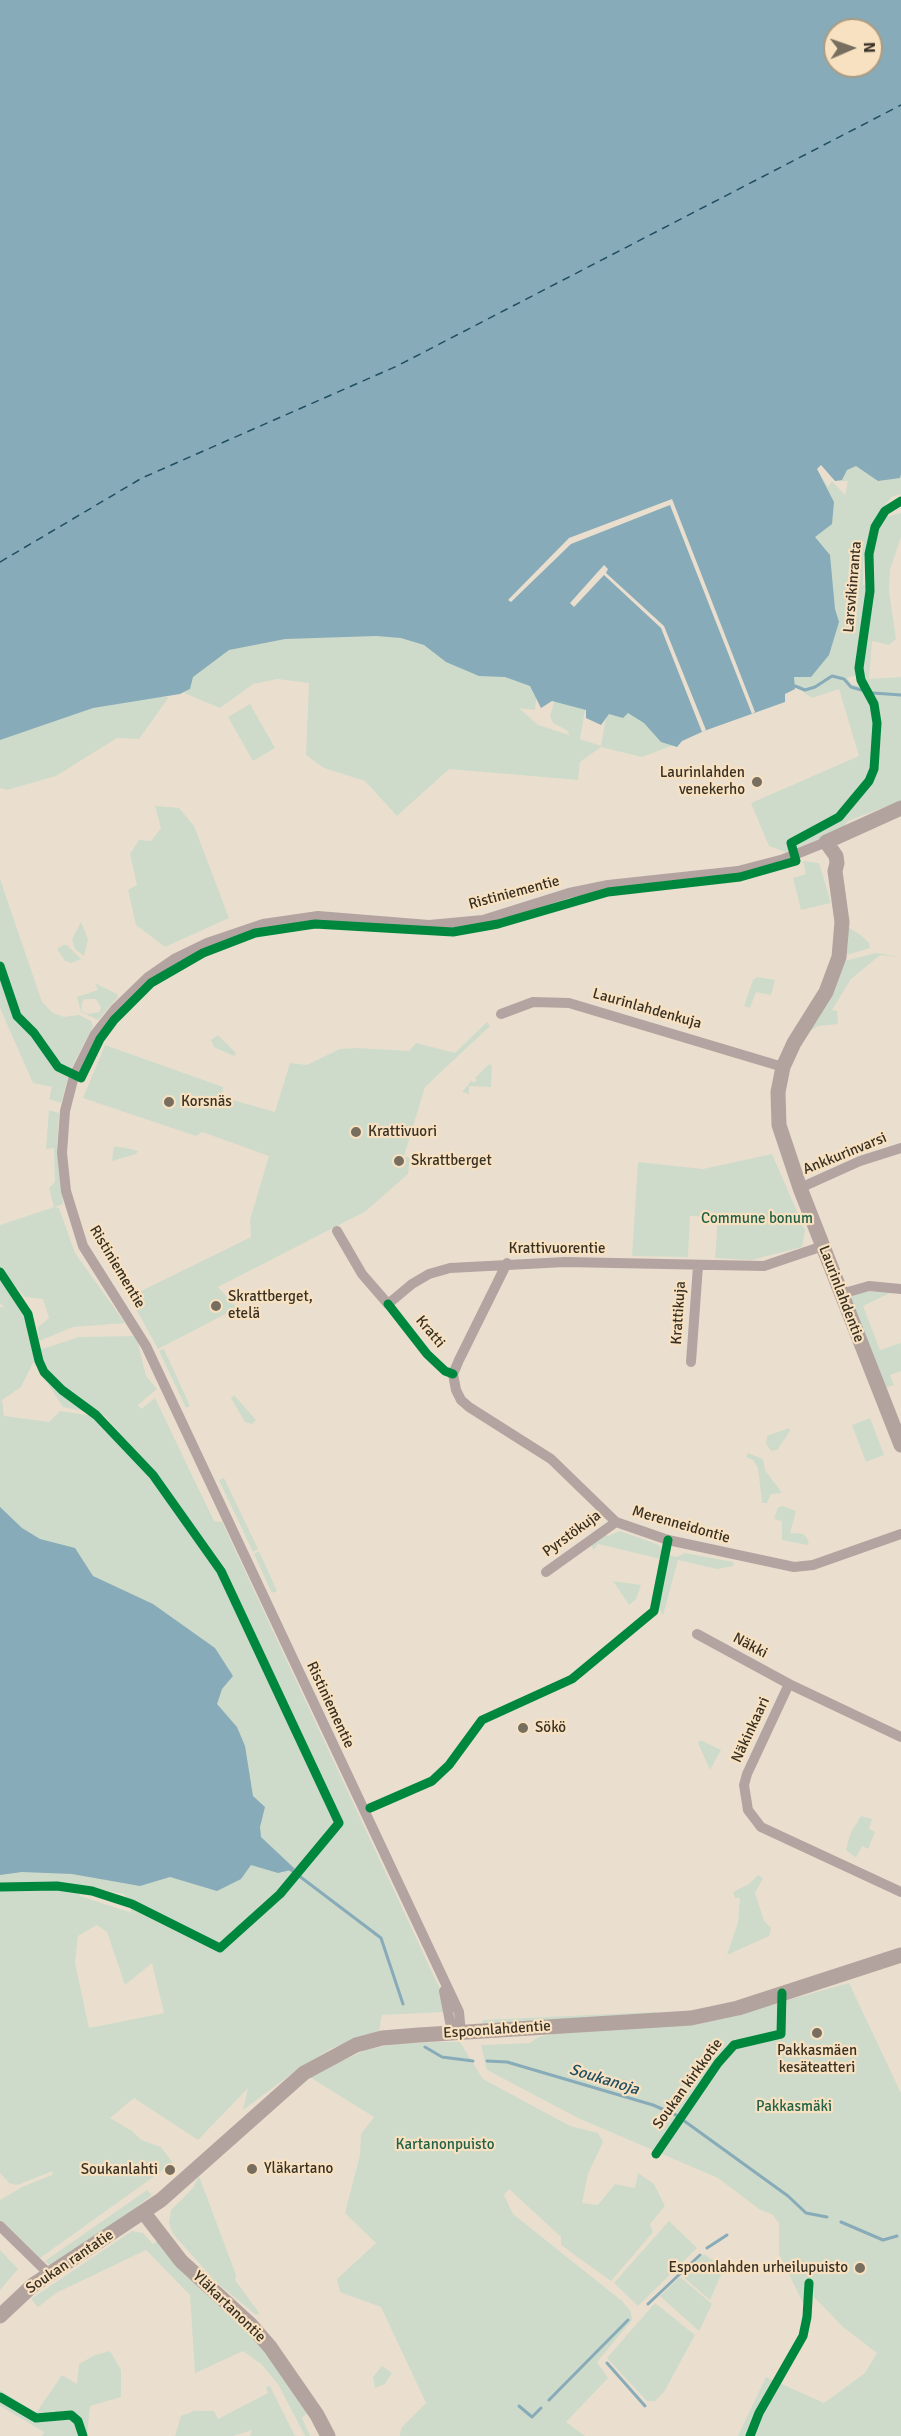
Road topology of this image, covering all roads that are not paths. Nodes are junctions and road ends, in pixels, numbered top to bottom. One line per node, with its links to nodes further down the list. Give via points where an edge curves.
1 (901, 808): 2 (street)
2 (826, 842): 4 (street, Laurinlahdentie, via 826,859 835,871 842,922 839,957 826,992); 23 (street, Ristiniementie, via 784,859 738,871 608,885 483,920 429,925 325,916 263,924 207,943 148,977 114,1009 95,1034 74,1076 62,1132 63,1162 66,1191 83,1246 146,1347 459,2012)
3 (501, 1014): 4 (street, Laurinlahdenkuja, via 528,1003 569,1003)
4 (783, 1067): 6 (street, Laurinlahdentie, via 778,1092 779,1125)
5 (901, 1148): 6 (street, Ankkurinvarsi, via 860,1161)
6 (800, 1188): 8 (street, Laurinlahdentie)
7 (337, 1231): 9 (street, Krattivuorentie, via 362,1274 388,1304 412,1284 443,1269)
8 (823, 1246): 10 (street, Krattivuorentie, via 764,1266); 12 (street, Laurinlahdentie)
9 (507, 1263): 10 (street, Krattivuorentie); 15 (street, Merenneidontie, via 459,1359 453,1374 456,1390 469,1407 551,1459)
10 (698, 1266): 13 (street, Krattikuja)
11 (901, 1289): 12 (street, via 869,1286)
12 (841, 1294): 14 (street, Laurinlahdentie)
13 (691, 1362)
14 (901, 1445)
15 (616, 1521): 16 (street, Merenneidontie, via 677,1542 794,1567 813,1565); 17 (street, Pyrstökuja)
16 (901, 1534)
17 (546, 1572)
18 (697, 1634): 19 (street, Näkki)
19 (789, 1684): 20 (street); 21 (street, Näkinkaari, via 747,1774 744,1785 748,1810 761,1827)
20 (901, 1737)
21 (901, 1892)
22 (901, 1955): 23 (street, Espoonlahdentie, via 738,2008 691,2018)
23 (461, 2033): 24 (street, Espoonlahdentie, via 382,2038 333,2055 303,2073)
24 (144, 2213): 26 (street, Soukan rantatie); 28 (street, Yläkartanontie, via 181,2261 257,2331 292,2377)
25 (0, 2226): 26 (street)
26 (49, 2274): 27 (street, Soukan rantatie)
27 (0, 2316)
28 (328, 2436)

